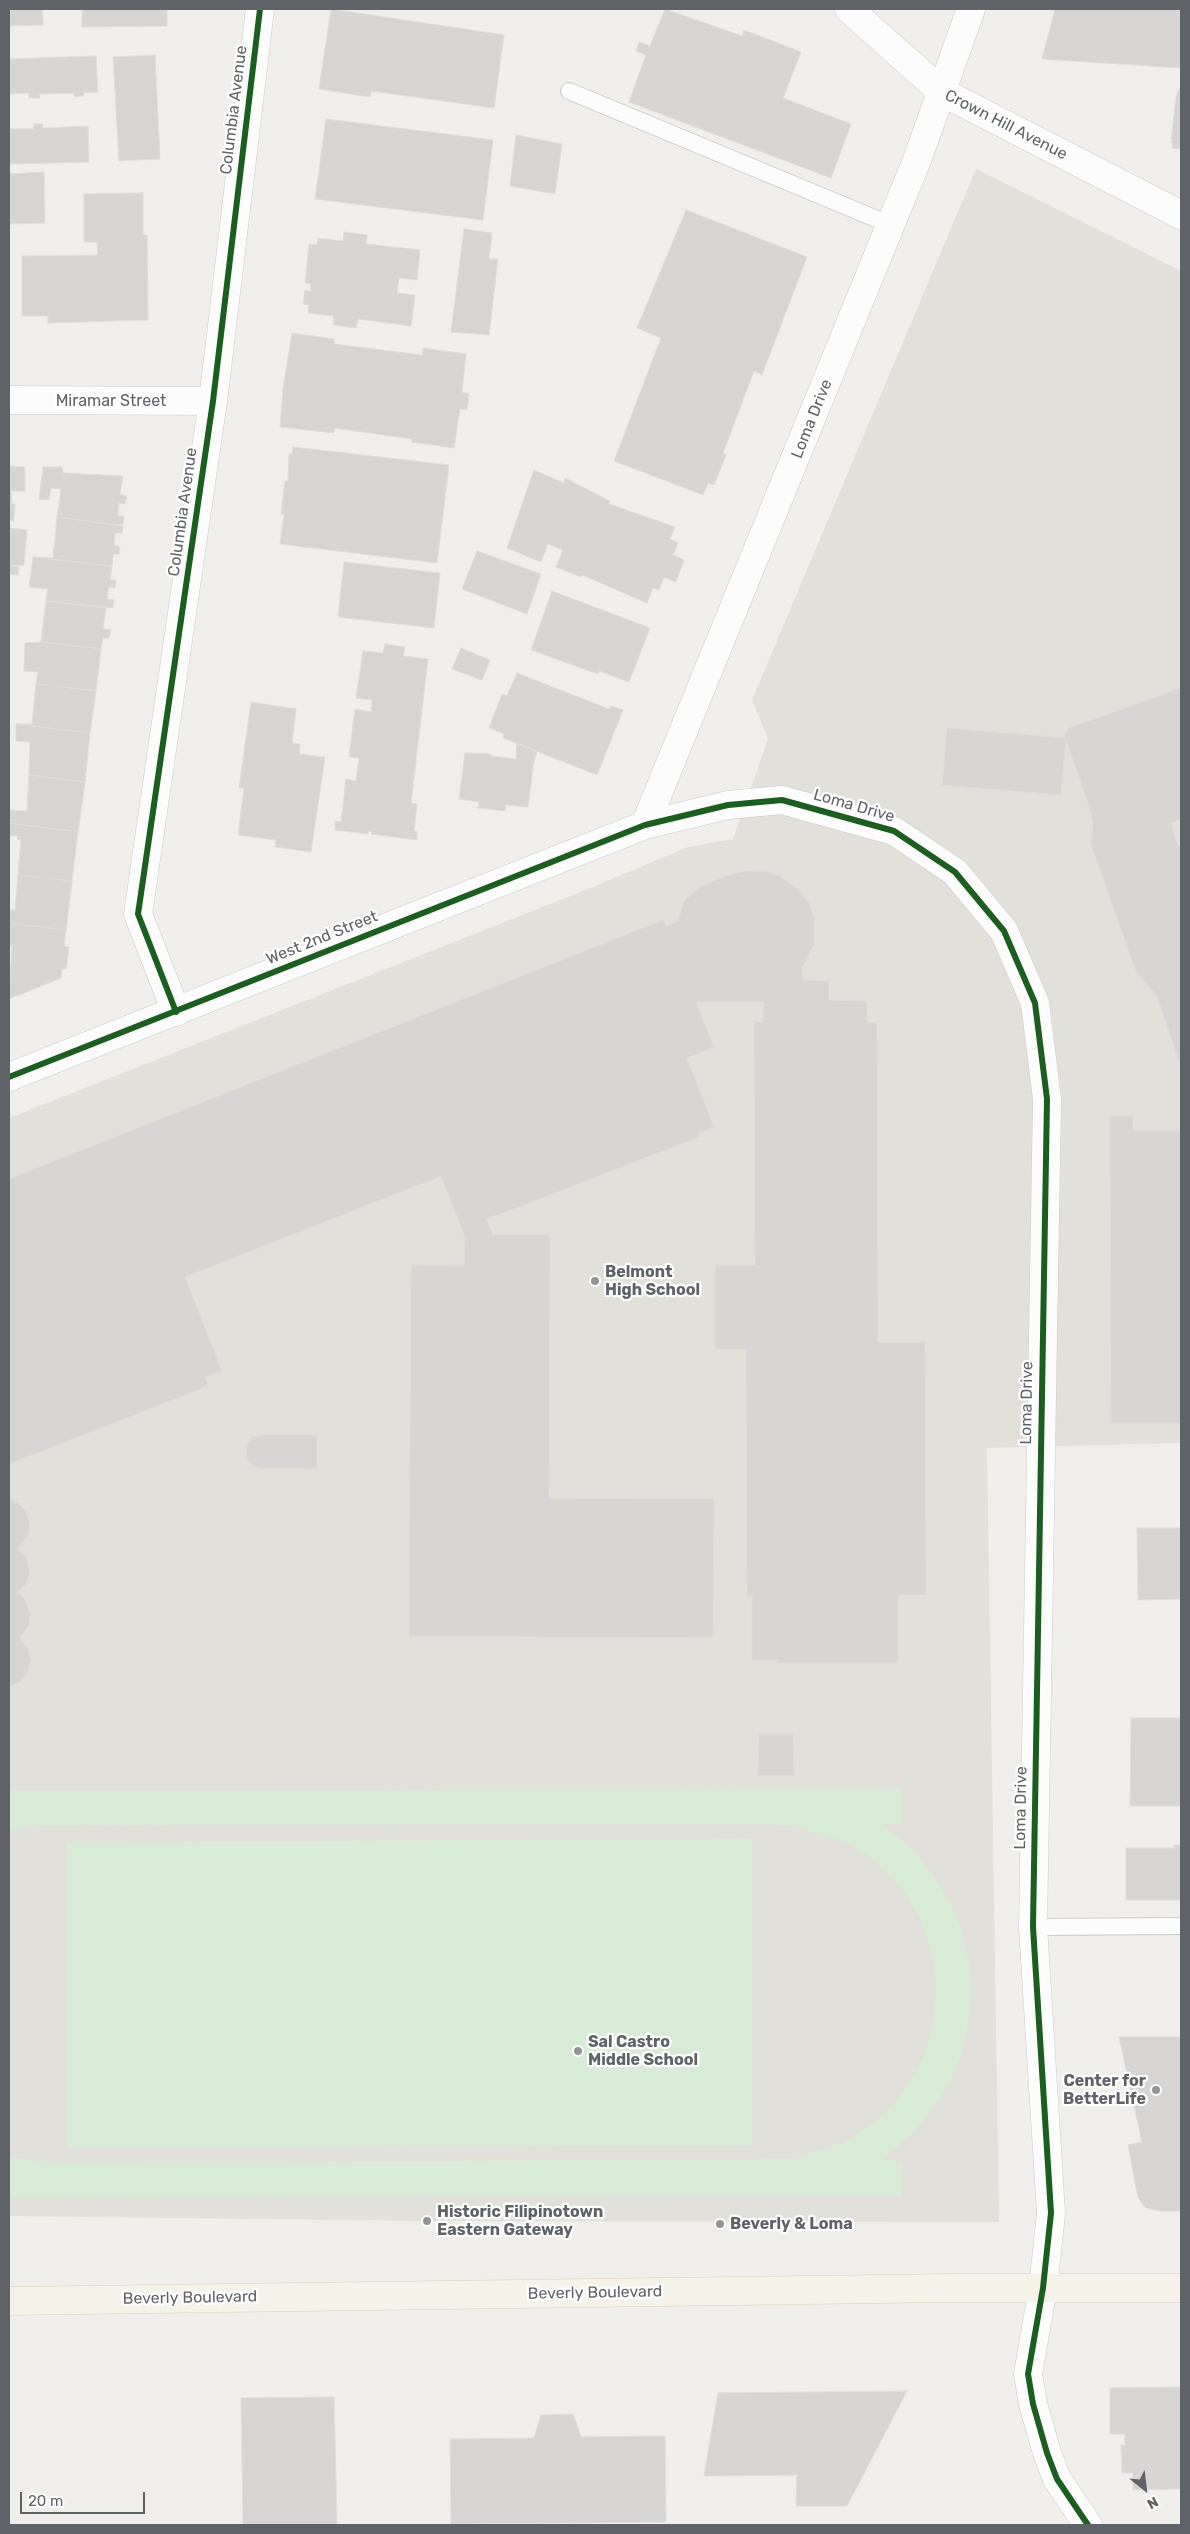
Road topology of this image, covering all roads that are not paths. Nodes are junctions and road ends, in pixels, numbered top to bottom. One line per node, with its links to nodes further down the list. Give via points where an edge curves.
1 (260, 9): 9 (street, Columbia Avenue)
2 (849, 9): 5 (street, Crown Hill Avenue)
3 (971, 9): 5 (street, Loma Drive)
4 (569, 91): 7 (lane)
5 (942, 92): 6 (street, Crown Hill Avenue); 7 (street, Loma Drive)
6 (1181, 215)
7 (891, 225): 10 (street, Loma Drive)
8 (9, 400): 9 (street, Miramar Street)
9 (213, 401): 11 (street, Columbia Avenue, via 138,914)
10 (645, 825): 11 (street, West 2nd Street); 14 (street, Loma Drive, via 728,805 782,800 894,831 955,872 998,923 1035,1003 1047,1099)
11 (176, 1012): 12 (street, West 2nd Street)
12 (9, 1077)
13 (1181, 1926): 14 (lane)
14 (1033, 1927): 15 (street, Loma Drive, via 1051,2213)
15 (1043, 2288): 16 (main road, Beverly Boulevard); 17 (main road, Beverly Boulevard); 18 (street, Loma Drive, via 1028,2374 1032,2404 1057,2479)
16 (1181, 2288)
17 (9, 2301)
18 (1088, 2525)

